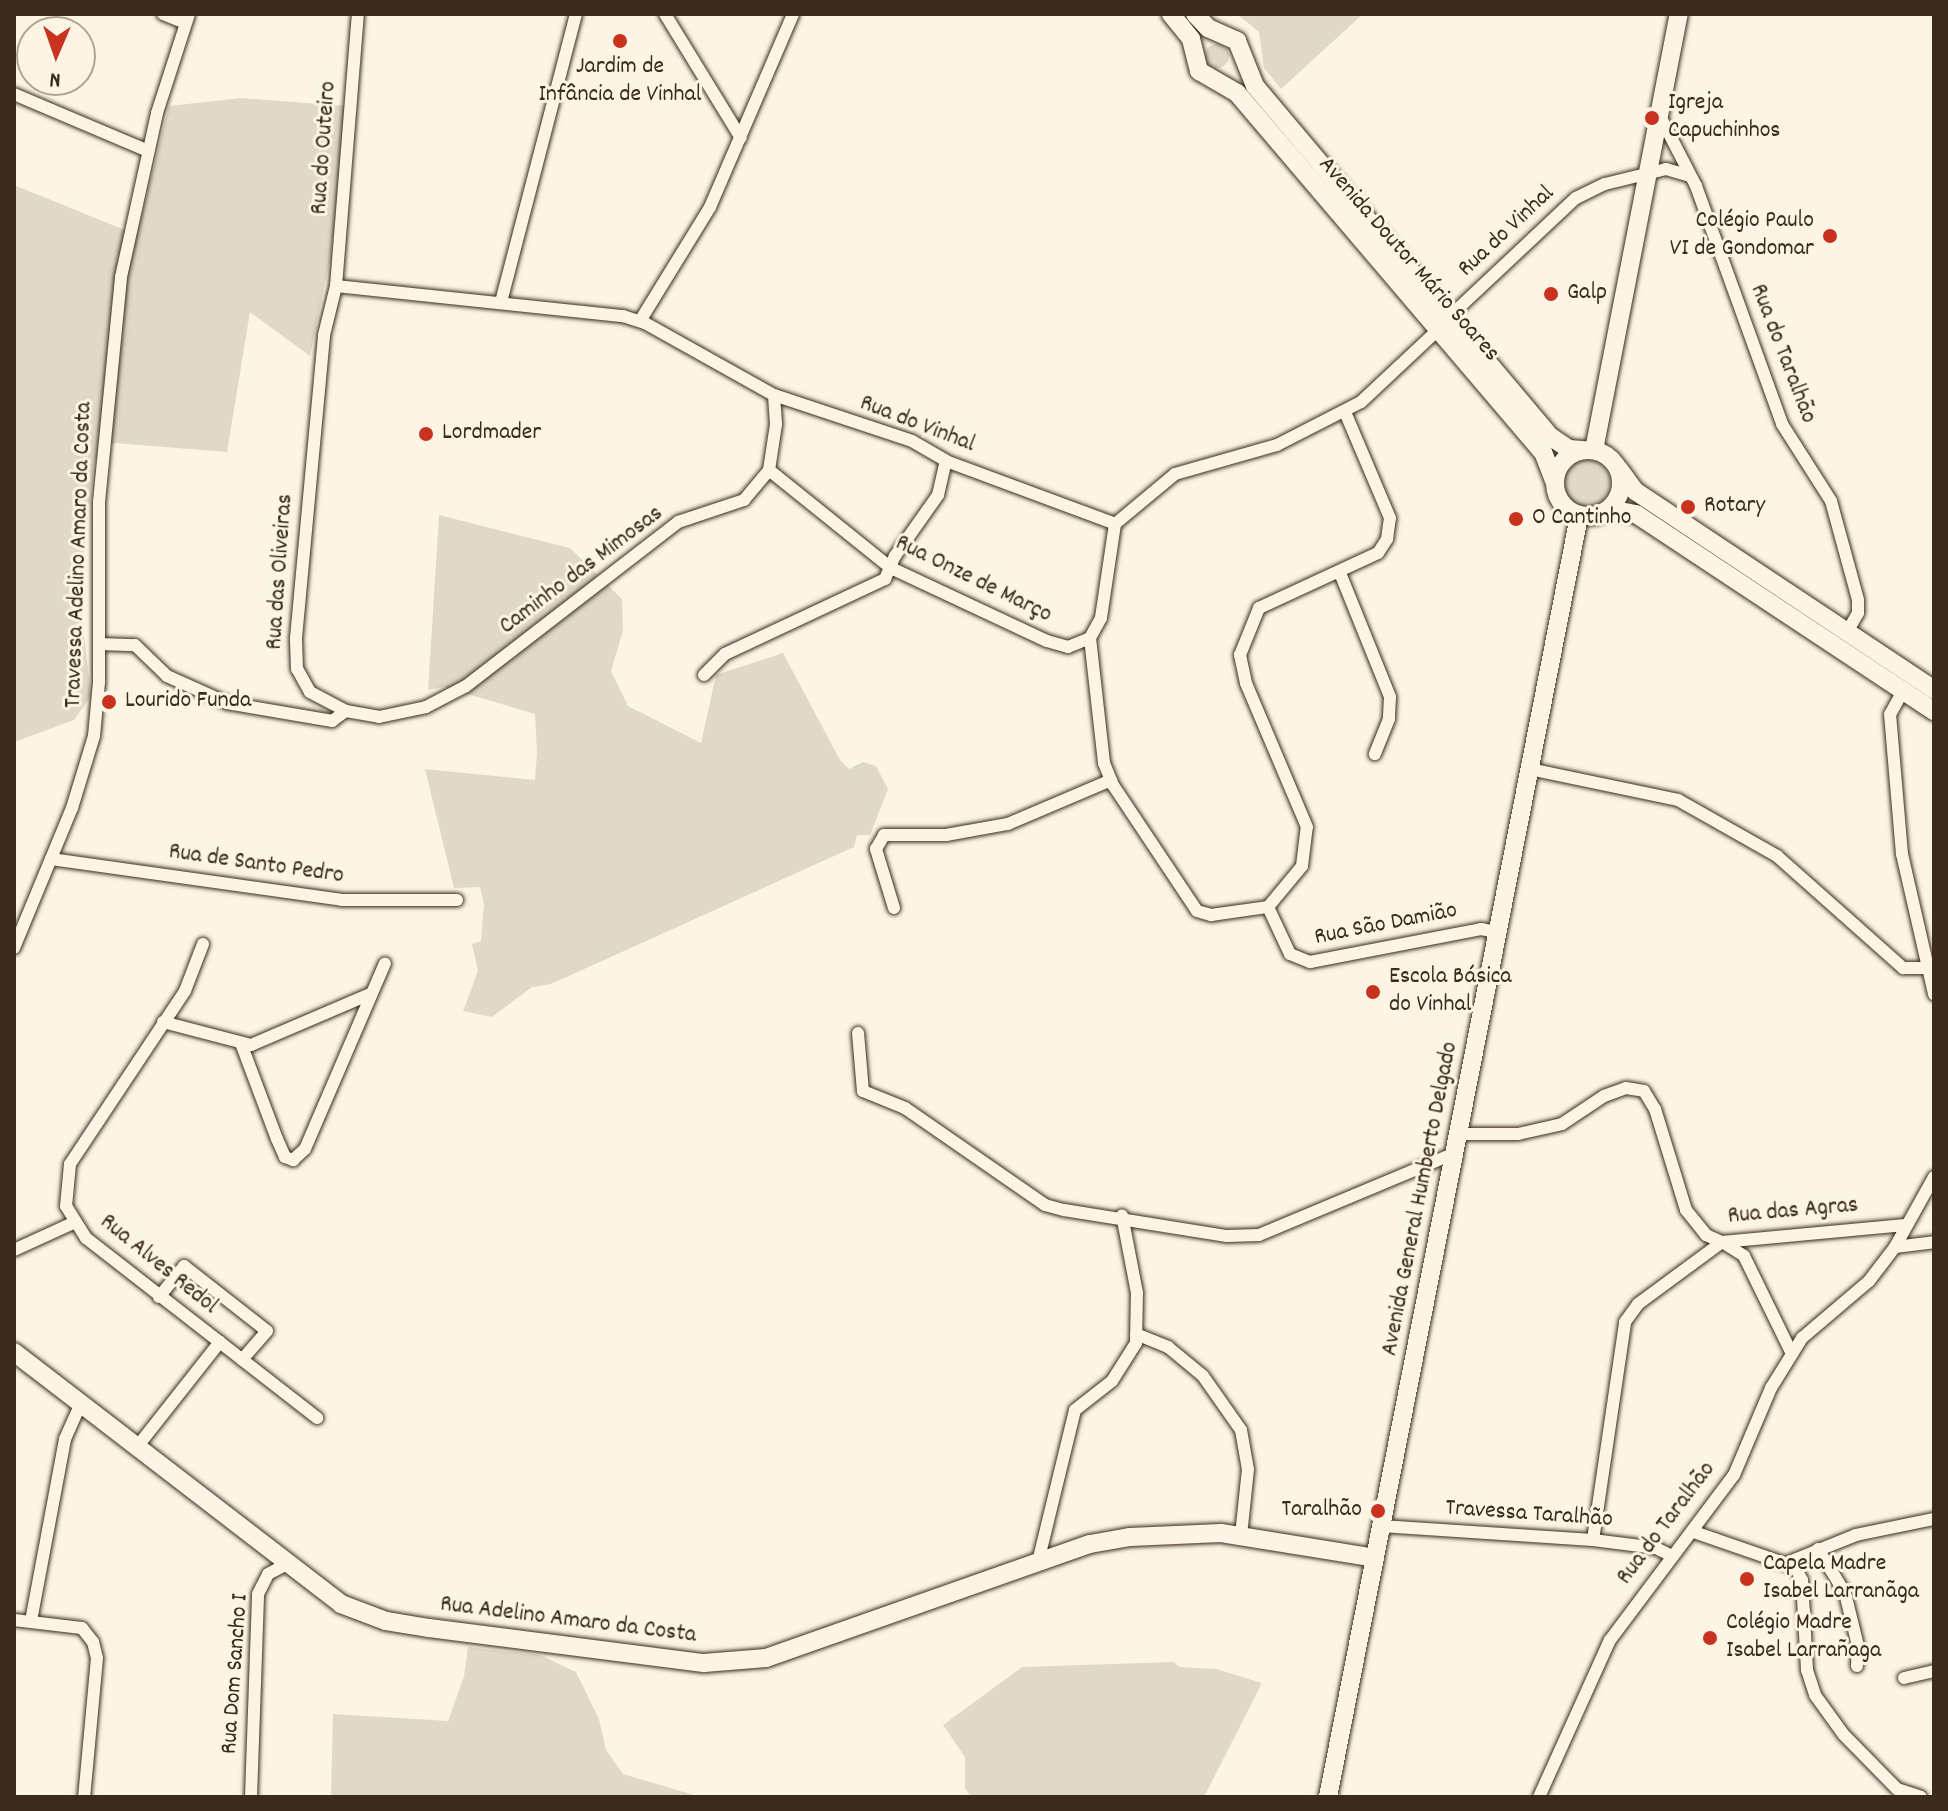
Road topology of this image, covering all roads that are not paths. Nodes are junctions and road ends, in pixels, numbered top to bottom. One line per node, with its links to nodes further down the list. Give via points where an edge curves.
1 (163, 14): 9 (street)
2 (358, 14): 20 (street, Rua do Outeiro)
3 (576, 14): 21 (street)
4 (665, 14): 16 (street)
5 (793, 14): 16 (street)
6 (1171, 14): 11 (street, Avenida Doutor Mário Soares)
7 (1195, 14): 10 (street, Avenida Doutor Mário Soares)
8 (1679, 14): 15 (street)
9 (187, 19): 17 (street, Travessa Adelino Amaro da Costa)
10 (1217, 31): 11 (street, via 1202,36); 12 (street, Avenida Doutor Mário Soares, via 1237,41)
11 (1194, 49): 13 (street, Avenida Doutor Mário Soares, via 1199,71)
12 (1242, 56): 13 (street, via 1236,72); 23 (street, Avenida Doutor Mário Soares, via 1255,86)
13 (1213, 79): 23 (street, Avenida Doutor Mário Soares, via 1237,93)
14 (14, 94): 17 (street)
15 (1660, 116): 18 (street); 19 (street, Rua do Taralhão)
16 (741, 138): 22 (street, via 710,207)
17 (148, 151): 38 (street, Travessa Adelino Amaro da Costa, via 121,277 104,430)
18 (1647, 173): 19 (street, via 1666,169); 23 (street, Rua do Vinhal, via 1576,198); 26 (street)
19 (1690, 176): 36 (street, Rua do Taralhão, via 1782,424 1831,501 1839,523 1858,600 1858,613)
20 (336, 286): 21 (street, Rua do Vinhal); 42 (street, Rua das Oliveiras, via 324,335 296,638 297,669 310,692)
21 (501, 302): 22 (street, Rua do Vinhal)
22 (640, 321): 24 (street, Rua do Vinhal)
23 (1443, 324): 25 (street, Rua do Vinhal, via 1379,389); 26 (street, Avenida Doutor Mário Soares, via 1551,437 1569,449); 30 (street, Avenida Doutor Mário Soares, via 1543,452)
24 (774, 395): 27 (street, Rua do Vinhal, via 912,441); 29 (street)
25 (1345, 412): 33 (street, Rua do Vinhal, via 1277,445 1175,474); 35 (street, via 1390,518 1378,553)
26 (1588, 450): 28 (street); 30 (street, via 1563,460)
27 (946, 461): 33 (street, Rua do Vinhal); 34 (street, via 938,495)
28 (1619, 469): 31 (street, via 1621,491); 36 (street, via 1635,491)
29 (769, 470): 34 (street, Rua Onze de Março); 42 (street, Caminho das Mimosas, via 744,500 678,522 466,686 426,707 379,717)
30 (1554, 481): 32 (street, via 1560,503)
31 (1610, 509): 32 (street); 41 (street, via 1636,514)
32 (1579, 516): 45 (street, Avenida General Humberto Delgado)
33 (1115, 524): 37 (street, via 1101,618)
34 (891, 568): 37 (street, Rua Onze de Março, via 1047,641 1068,647); 39 (street, via 865,593 725,654)
35 (1340, 573): 44 (street, via 1390,697 1389,719); 49 (street, via 1259,608 1240,655 1246,683 1307,827 1302,866)
36 (1847, 632): 40 (street)
37 (1090, 638): 46 (street)
38 (99, 644): 42 (street, via 135,645 167,676 227,703 332,721); 47 (street, Travessa Adelino Amaro da Costa, via 94,736)
39 (704, 675)
40 (1934, 690)
41 (1903, 691): 43 (street); 55 (street, via 1890,714 1902,854)
42 (346, 711)
43 (1934, 711)
44 (1375, 754)
45 (1530, 769): 51 (street, Avenida General Humberto Delgado); 55 (street, via 1678,800 1777,856 1903,968)
46 (1111, 780): 49 (street, via 1197,911 1211,915); 50 (street, via 1008,824 946,835 884,835 876,849)
47 (51, 859): 48 (street, Rua de Santo Pedro, via 342,900); 53 (street, Travessa Adelino Amaro da Costa)
48 (457, 900)
49 (1268, 907): 51 (street, Rua São Damião, via 1290,954 1310,962 1481,929)
50 (894, 908)
51 (1496, 932): 61 (street, Avenida General Humberto Delgado)
52 (203, 944): 58 (street, Rua Alves Redol, via 185,991)
53 (14, 948)
54 (385, 963): 56 (street)
55 (1927, 968): 57 (street)
56 (370, 994): 60 (street, via 276,1039); 60 (street, via 305,1149 293,1160 285,1157)
57 (1934, 994)
58 (163, 1022): 60 (street); 64 (street, Rua Alves Redol, via 70,1164 64,1191)
59 (858, 1033): 63 (street, via 863,1091 905,1108 1045,1205)
60 (242, 1046)
61 (1457, 1143): 63 (street, via 1259,1235 1227,1236); 66 (street, Rua das Agras, via 1562,1124 1604,1096 1626,1088 1644,1091 1655,1109 1686,1210 1706,1235); 80 (street, Avenida General Humberto Delgado)
62 (1934, 1177): 65 (street, Rua do Taralhão)
63 (1122, 1215): 71 (street, via 1137,1293)
64 (73, 1223): 69 (street); 70 (street, Rua Alves Redol)
65 (1905, 1225): 66 (street, Rua das Agras); 68 (street, Rua do Taralhão)
66 (1722, 1242): 74 (street, via 1744,1256); 83 (street, via 1638,1304 1625,1322)
67 (1934, 1242): 68 (street)
68 (1895, 1247): 74 (street, Rua do Taralhão, via 1869,1281 1802,1338)
69 (14, 1250)
70 (159, 1297): 72 (street, Rua Alves Redol); 75 (street, via 184,1266 267,1331)
71 (1136, 1334): 82 (street, via 1168,1347 1203,1376 1241,1430 1248,1469); 87 (street, via 1112,1381 1075,1410)
72 (220, 1342): 75 (street, Rua Alves Redol); 78 (street)
73 (14, 1352): 76 (street, Rua Adelino Amaro da Costa)
74 (1792, 1354): 81 (street, Rua do Taralhão, via 1771,1388 1734,1475)
75 (242, 1360): 77 (street, Rua Alves Redol)
76 (81, 1403): 78 (street, Rua Adelino Amaro da Costa); 91 (street, via 65,1439)
77 (317, 1418)
78 (137, 1447): 89 (street, Rua Adelino Amaro da Costa)
79 (1934, 1519): 84 (street, via 1856,1535)
80 (1381, 1526): 83 (street, Travessa Taralhão); 86 (street, Avenida General Humberto Delgado)
81 (1694, 1532): 85 (street, Rua do Taralhão); 88 (street, via 1712,1543)
82 (1241, 1536): 86 (street, Rua Adelino Amaro da Costa); 87 (street, Rua Adelino Amaro da Costa, via 1130,1537)
83 (1593, 1540): 85 (street, Travessa Taralhão, via 1656,1548)
84 (1818, 1549): 88 (street); 92 (street, via 1845,1593 1858,1646)
85 (1672, 1556): 98 (street, Rua do Taralhão, via 1610,1640)
86 (1375, 1558): 97 (street, Avenida General Humberto Delgado)
87 (1038, 1562): 89 (street, Rua Adelino Amaro da Costa, via 766,1658 704,1663 386,1621 341,1604)
88 (1789, 1562): 99 (street, via 1802,1580 1807,1670 1815,1695 1844,1735 1897,1789)
89 (285, 1565): 96 (street, Rua Dom Sancho I, via 268,1574 258,1594)
90 (14, 1620): 91 (street)
91 (31, 1621): 95 (street, via 82,1628 93,1642 97,1658)
92 (1857, 1666)
93 (1934, 1671): 94 (street)
94 (1904, 1678)
95 (84, 1797)
96 (251, 1797)
97 (1328, 1797)
98 (1539, 1797)
99 (1921, 1797)

